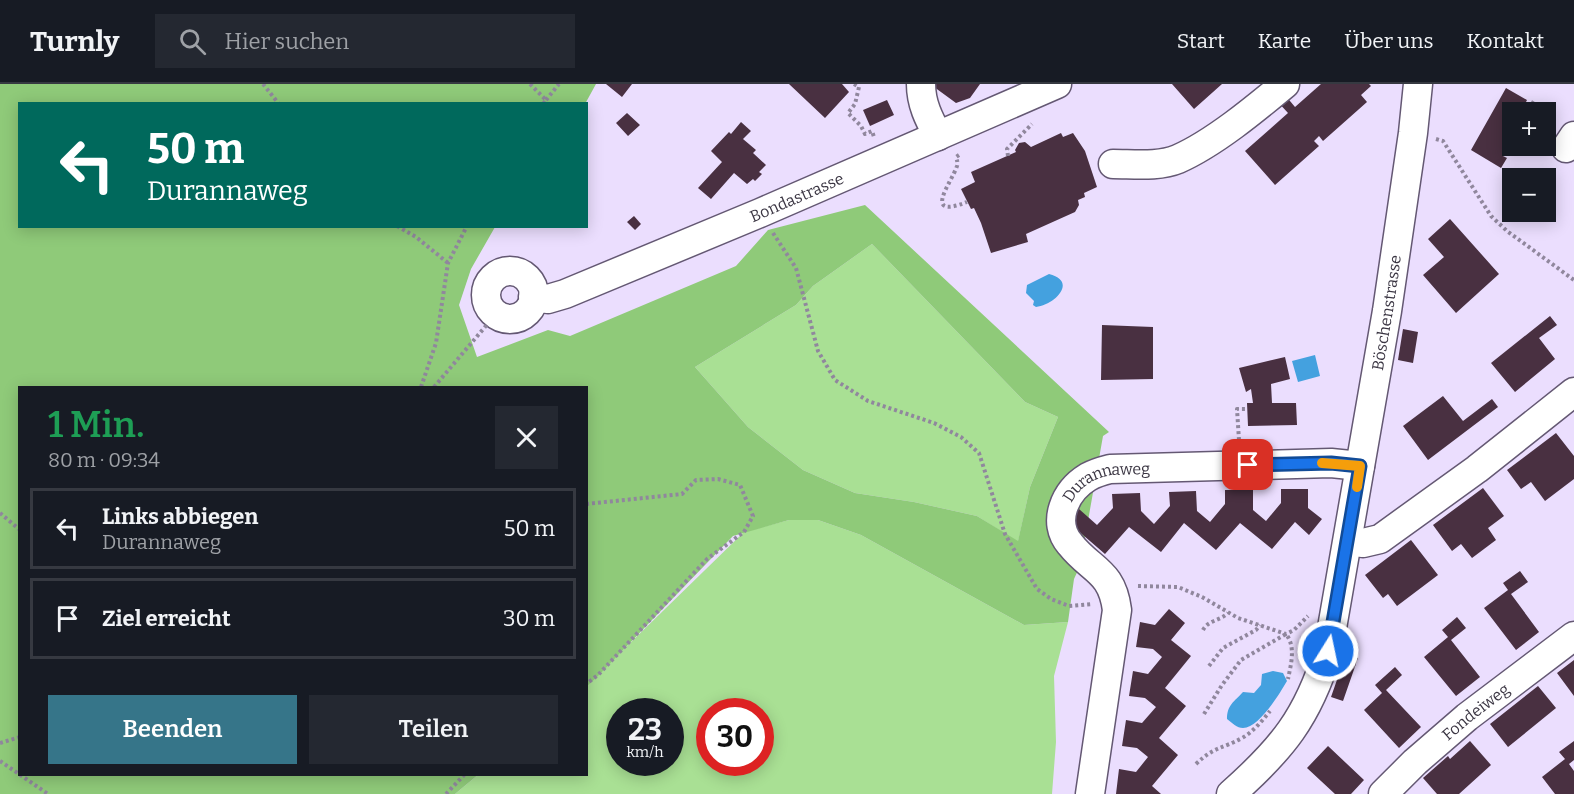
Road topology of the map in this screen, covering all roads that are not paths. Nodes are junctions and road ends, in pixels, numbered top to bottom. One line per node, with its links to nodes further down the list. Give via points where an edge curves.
1 (921, 84): 5 (street, via 925,110)
2 (1057, 84): 5 (street, Bondastrasse)
3 (1285, 84): 6 (street, via 1212,139 1177,159 1153,164)
4 (1418, 84): 9 (street, Böschenstrasse)
5 (938, 136): 7 (street, Bondastrasse, via 565,294 548,299)
6 (1113, 164)
7 (533, 297): 7 (street, via 529,280 513,271 496,275 486,290 489,307 503,318 519,316 531,305)
8 (1574, 392): 10 (street, via 1380,539)
9 (1360, 466): 10 (street, Böschenstrasse); 12 (street, Durannaweg, via 1331,463 1110,469 1086,478 1071,492 1060,522 1065,538 1109,583 1117,610)
10 (1348, 541): 13 (street, Böschenstrasse, via 1328,651 1302,716 1274,754)
11 (1574, 636): 14 (street, Fondeiweg, via 1467,717)
12 (1090, 794)
13 (1231, 794)
14 (1383, 794)

